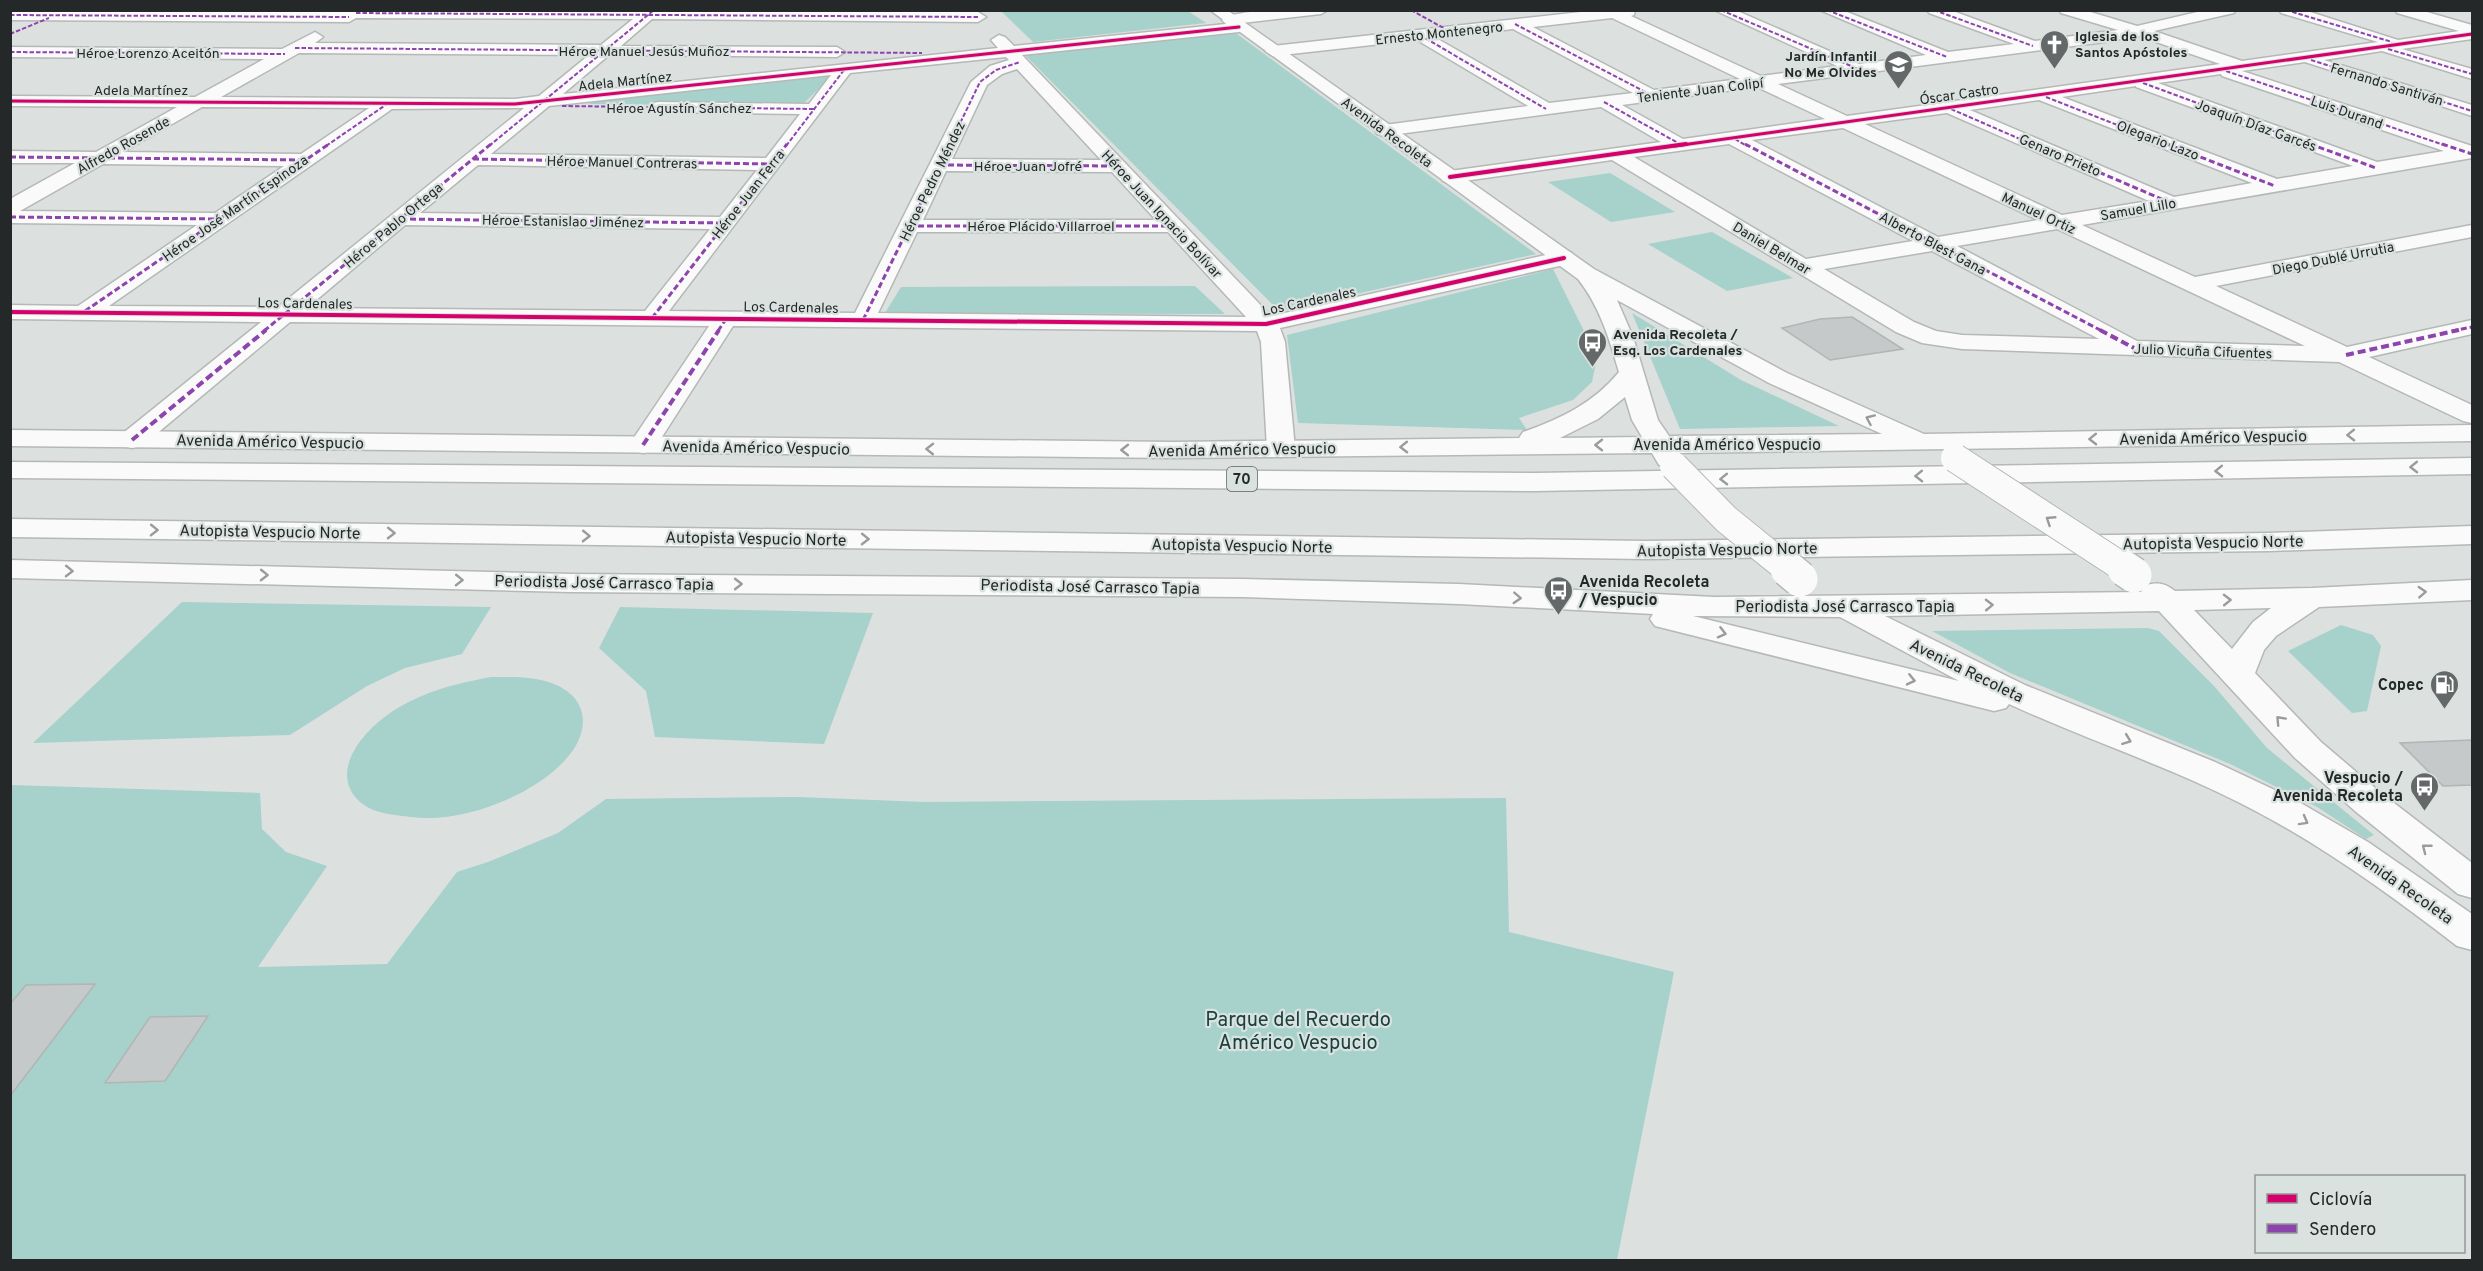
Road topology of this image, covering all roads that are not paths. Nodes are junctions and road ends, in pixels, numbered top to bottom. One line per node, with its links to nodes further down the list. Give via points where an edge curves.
1 (1321, 10): 18 (main road, Adela Martínez)
2 (1411, 10): 21 (main road)
3 (1640, 10): 11 (main road, Ernesto Montenegro)
4 (1720, 10): 36 (main road)
5 (1827, 10): 33 (main road)
6 (1934, 10): 26 (main road)
7 (2066, 10): 20 (main road)
8 (2229, 10): 20 (main road, Teniente Juan Colipí)
9 (2286, 10): 25 (main road)
10 (2402, 10): 22 (main road)
11 (1609, 12): 19 (main road, Ernesto Montenegro); 41 (main road, Manuel Ortiz)
12 (60, 13): 13 (main road); 17 (main road); 23 (main road)
13 (189, 13): 14 (main road)
14 (355, 13): 15 (main road); 28 (main road, Alfredo Rosende)
15 (651, 13): 16 (main road); 29 (main road, Héroe Pablo Ortega)
16 (974, 14): 32 (main road, Héroe Juan Ignacio Bolívar)
17 (10, 15)
18 (1228, 19): 30 (main road, Avenida Recoleta); 32 (main road, Adela Martínez)
19 (1515, 24): 21 (main road, Ernesto Montenegro); 43 (main road)
20 (2138, 31): 26 (main road, Teniente Juan Colipí); 35 (main road)
21 (1449, 32): 24 (main road, Ernesto Montenegro)
22 (2472, 32): 25 (main road, Óscar Castro)
23 (10, 34)
24 (1420, 35): 30 (main road, Ernesto Montenegro); 51 (main road)
25 (2400, 44): 27 (main road, Óscar Castro)
26 (2033, 46): 33 (main road, Teniente Juan Colipí)
27 (2379, 47): 34 (main road, Óscar Castro); 39 (main road)
28 (290, 51): 29 (main road, Héroe Manuel Jesús Muñoz); 31 (main road, Héroe Lorenzo Aceitón); 45 (main road, Alfredo Rosende)
29 (605, 51): 32 (main road, Héroe Manuel Jesús Muñoz); 46 (main road, Héroe Pablo Ortega)
30 (1273, 51): 54 (main road, Avenida Recoleta)
31 (10, 52)
32 (1007, 56): 38 (main road, Adela Martínez); 64 (main road, Héroe Pedro Méndez, via 980,82); 65 (main road, Héroe Juan Ignacio Bolívar)
33 (1947, 57): 36 (main road, Teniente Juan Colipí)
34 (2302, 58): 35 (main road, Óscar Castro); 52 (main road, Fernando Santiván)
35 (2243, 66): 37 (main road, Óscar Castro)
36 (1857, 69): 41 (main road, Teniente Juan Colipí)
37 (2221, 69): 40 (main road, Óscar Castro); 57 (main road, Luis Durand)
38 (844, 70): 46 (main road, Adela Martínez); 50 (main road, Héroe Juan Ferra)
39 (2472, 74)
40 (2137, 81): 42 (main road, Óscar Castro); 66 (main road, Joaquín Díaz Garcés)
41 (1760, 82): 43 (main road, Teniente Juan Colipí); 53 (main road, Manuel Ortiz)
42 (2041, 94): 49 (main road, Óscar Castro); 68 (main road, Olegario Lazo)
43 (1653, 96): 47 (main road, Teniente Juan Colipí)
44 (10, 101): 45 (main road, Adela Martínez)
45 (198, 102): 48 (main road, Adela Martínez); 60 (main road, Alfredo Rosende)
46 (544, 102): 48 (main road, Adela Martínez); 50 (main road, Héroe Agustín Sánchez, via 573,107); 61 (main road, Héroe Pablo Ortega)
47 (1604, 102): 51 (main road, Teniente Juan Colipí); 56 (main road)
48 (387, 104): 62 (main road, Héroe José Martín Espinoza)
49 (1948, 107): 53 (main road, Óscar Castro); 69 (main road, Genaro Prieto)
50 (814, 109): 63 (main road, Héroe Juan Ferra)
51 (1546, 109): 54 (main road, Teniente Juan Colipí)
52 (2472, 111)
53 (1845, 122): 55 (main road, Óscar Castro); 74 (main road, Manuel Ortiz)
54 (1384, 130): 67 (main road, Avenida Recoleta)
55 (1732, 138): 56 (main road, Óscar Castro); 79 (main road, Alberto Blest Gana)
56 (1681, 145): 58 (main road, Óscar Castro)
57 (2471, 153): 66 (main road, Samuel Lillo)
58 (1615, 154): 67 (main road, Óscar Castro); 81 (main road, Daniel Belmar)
59 (10, 157): 60 (main road)
60 (99, 158): 62 (main road); 70 (main road, Alfredo Rosende)
61 (473, 159): 63 (main road, Héroe Manuel Contreras); 73 (main road, Héroe Pablo Ortega)
62 (306, 160): 72 (main road, Héroe José Martín Espinoza)
63 (771, 164): 75 (main road, Héroe Juan Ferra)
64 (939, 165): 65 (main road, Héroe Juan Jofré); 76 (main road, Héroe Pedro Méndez)
65 (1117, 166): 77 (main road, Héroe Juan Ignacio Bolívar)
66 (2376, 168): 68 (main road, Samuel Lillo)
67 (1450, 177): 80 (main road, Avenida Recoleta)
68 (2275, 186): 69 (main road, Samuel Lillo)
69 (2171, 203): 74 (main road, Samuel Lillo)
70 (10, 208)
71 (10, 218): 72 (main road)
72 (219, 219): 85 (main road, Héroe José Martín Espinoza)
73 (401, 219): 75 (main road, Héroe Estanislao Jiménez); 86 (main road, Héroe Pablo Ortega)
74 (2060, 222): 79 (main road, Samuel Lillo); 83 (main road, Manuel Ortiz)
75 (726, 223): 87 (main road, Héroe Juan Ferra)
76 (909, 226): 77 (main road, Héroe Plácido Villarroel); 89 (main road, Héroe Pedro Méndez)
77 (1174, 226): 90 (main road, Héroe Juan Ignacio Bolívar)
78 (2472, 231): 83 (main road, Diego Dublé Urrutia)
79 (1935, 244): 81 (main road, Samuel Lillo); 93 (main road, Alberto Blest Gana)
80 (1564, 258): 82 (main road, Avenida Recoleta); 90 (main road, Los Cardenales)
81 (1803, 266): 92 (main road, Daniel Belmar, via 1905,327)
82 (1586, 274): 95 (main road, Avenida Recoleta, via 1603,295); 100 (main road, Avenida Recoleta, one-way to 82, via 1778,378)
83 (2193, 285): 94 (main road, Manuel Ortiz)
84 (10, 312): 85 (main road, Los Cardenales)
85 (83, 313): 86 (main road, Los Cardenales)
86 (285, 315): 87 (main road, Los Cardenales); 99 (main road, Héroe Pablo Ortega)
87 (652, 318): 88 (main road, Los Cardenales)
88 (726, 319): 89 (main road, Los Cardenales); 101 (main road)
89 (863, 320): 90 (main road, Los Cardenales)
90 (1266, 324): 103 (main road, Héroe Juan Ignacio Bolívar, via 1273,342)
91 (2472, 327): 94 (main road, Julio Vicuña Cifuentes)
92 (1931, 338): 93 (main road, Julio Vicuña Cifuentes)
93 (2134, 348): 94 (main road, Julio Vicuña Cifuentes)
94 (2346, 355): 96 (main road, Manuel Ortiz)
95 (1632, 372): 102 (main road, via 1611,397 1578,420); 104 (main road, Avenida Recoleta, via 1645,420)
96 (2472, 414)
97 (2472, 433): 100 (main road, Avenida Américo Vespucio, one-way to 100)
98 (10, 438): 99 (main road, Avenida Américo Vespucio)
99 (132, 440): 101 (main road, Avenida Américo Vespucio)
100 (1923, 442): 104 (main road, Avenida Américo Vespucio); 112 (main road, Avenida Recoleta, one-way to 100, bridge, via 1955,458)
101 (643, 445): 103 (main road, Avenida Américo Vespucio, one-way to 101)
102 (1510, 445): 103 (main road, Avenida Américo Vespucio, one-way to 103); 104 (main road, Avenida Américo Vespucio, one-way to 102)
103 (1281, 449)
104 (1666, 455): 114 (main road, Avenida Recoleta, bridge, via 1726,519 1800,579)
105 (2472, 466): 106 (main road, 70, one-way to 106, via 1535,482)
106 (10, 470)
107 (10, 528): 108 (main road, Autopista Vespucio Norte, one-way to 108, via 1646,550 2269,542)
108 (2472, 535)
109 (10, 569): 113 (main road, Periodista José Carrasco Tapia, one-way to 113, via 571,583 1244,588)
110 (2472, 590): 111 (main road, one-way to 110)
111 (2312, 598): 112 (main road, one-way to 111); 115 (main road, via 2259,633 2241,658)
112 (2168, 601): 114 (main road, Periodista José Carrasco Tapia, one-way to 112); 115 (main road, Avenida Recoleta)
113 (1604, 603): 114 (main road, Periodista José Carrasco Tapia); 116 (main road, one-way to 116)
114 (1846, 607): 116 (main road, Avenida Recoleta, via 1932,656)
115 (2237, 675): 117 (main road, Avenida Recoleta, one-way to 115, via 2337,776)
116 (2072, 719): 118 (main road, Avenida Recoleta, one-way to 118, via 2182,761 2279,807 2379,867)
117 (2472, 884)
118 (2472, 934)

